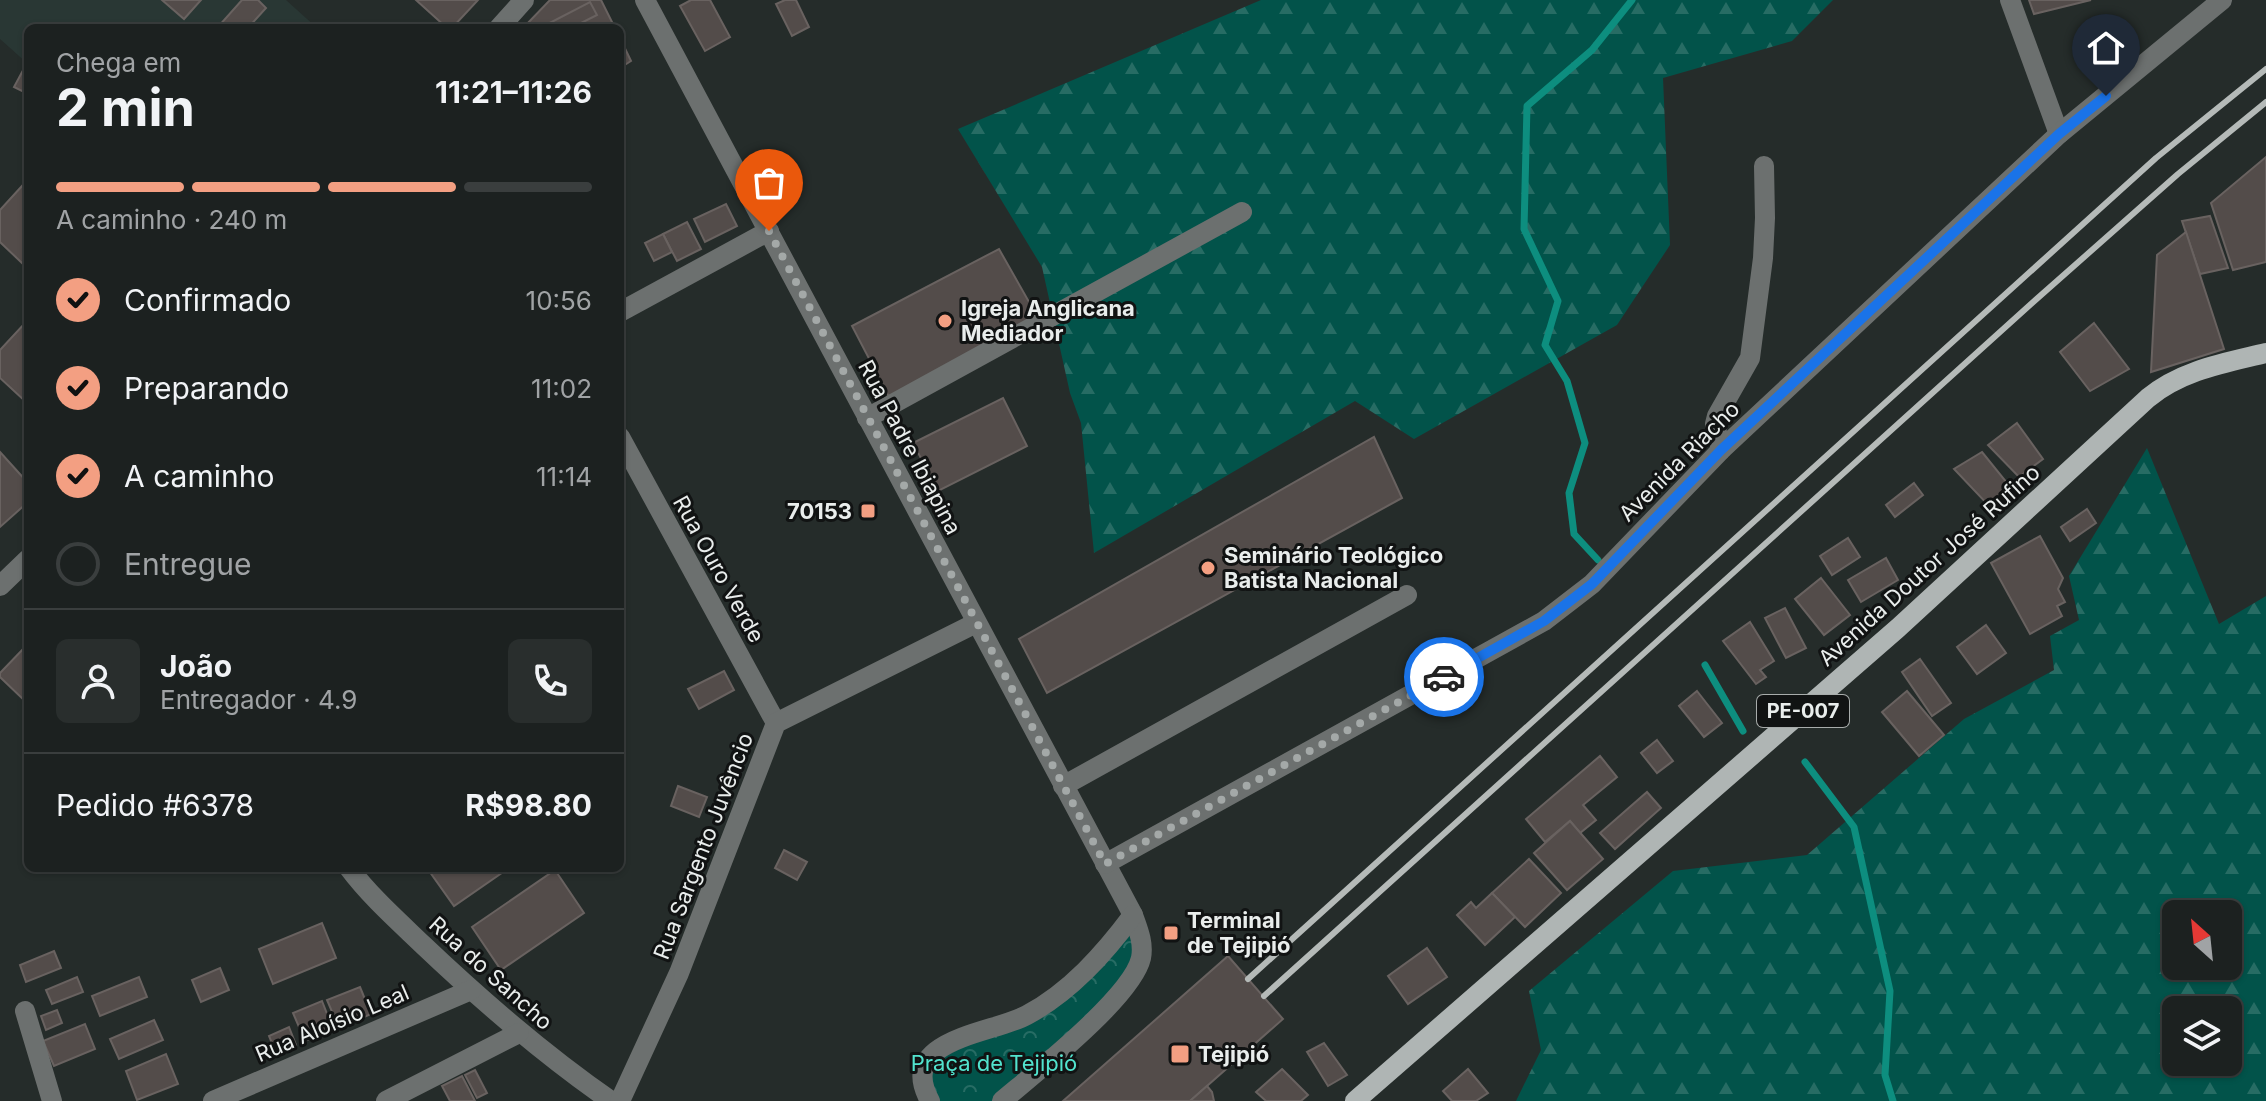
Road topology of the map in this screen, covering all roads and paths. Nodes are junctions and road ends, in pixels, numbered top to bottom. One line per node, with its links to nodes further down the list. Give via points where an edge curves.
1 (524, 0): 5 (street)
2 (645, 0): 9 (street, Rua Padre Ibiapina)
3 (2010, 0): 6 (street)
4 (2222, 0): 6 (street, Avenida Riacho)
5 (503, 24)
6 (2059, 134): 14 (street, Avenida Riacho)
7 (1764, 166): 14 (street, via 1755,336 1750,358 1717,416)
8 (1242, 212): 12 (street)
9 (769, 231): 10 (street); 12 (street, Rua Padre Ibiapina)
10 (624, 310)
11 (2266, 353): 34 (main road, Avenida Doutor José Rufino / PE-007, via 2200,370 2159,390 1898,628)
12 (867, 418): 18 (street, Rua Padre Ibiapina)
13 (624, 444): 19 (street, Rua Ouro Verde)
14 (1721, 450): 21 (street, Avenida Riacho, via 1592,584 1544,621)
15 (24, 563): 16 (street)
16 (0, 586)
17 (1407, 595): 20 (street)
18 (976, 623): 19 (street, Rua Sargento Juvêncio); 20 (street, Rua Padre Ibiapina)
19 (776, 723): 31 (street, Rua Sargento Juvêncio, via 679,973)
20 (1063, 786): 21 (street, Rua Padre Ibiapina)
21 (1105, 864): 23 (street, Rua Padre Ibiapina)
22 (352, 872): 24 (street, Rua do Sancho)
23 (1133, 915): 32 (street, via 1110,946 1057,995 1025,1017 969,1033 933,1055 922,1084); 33 (street, Rua Padre Ibiapina, via 1142,946 1125,989)
24 (471, 990): 26 (street, Rua do Sancho); 28 (street, Rua Aloísio Leal)
25 (25, 1011): 27 (street)
26 (519, 1033): 29 (street); 30 (street, Rua do Sancho)
27 (52, 1101)
28 (213, 1101)
29 (386, 1101)
30 (611, 1101)
31 (620, 1101)
32 (930, 1101)
33 (1002, 1101)
34 (1355, 1101)

